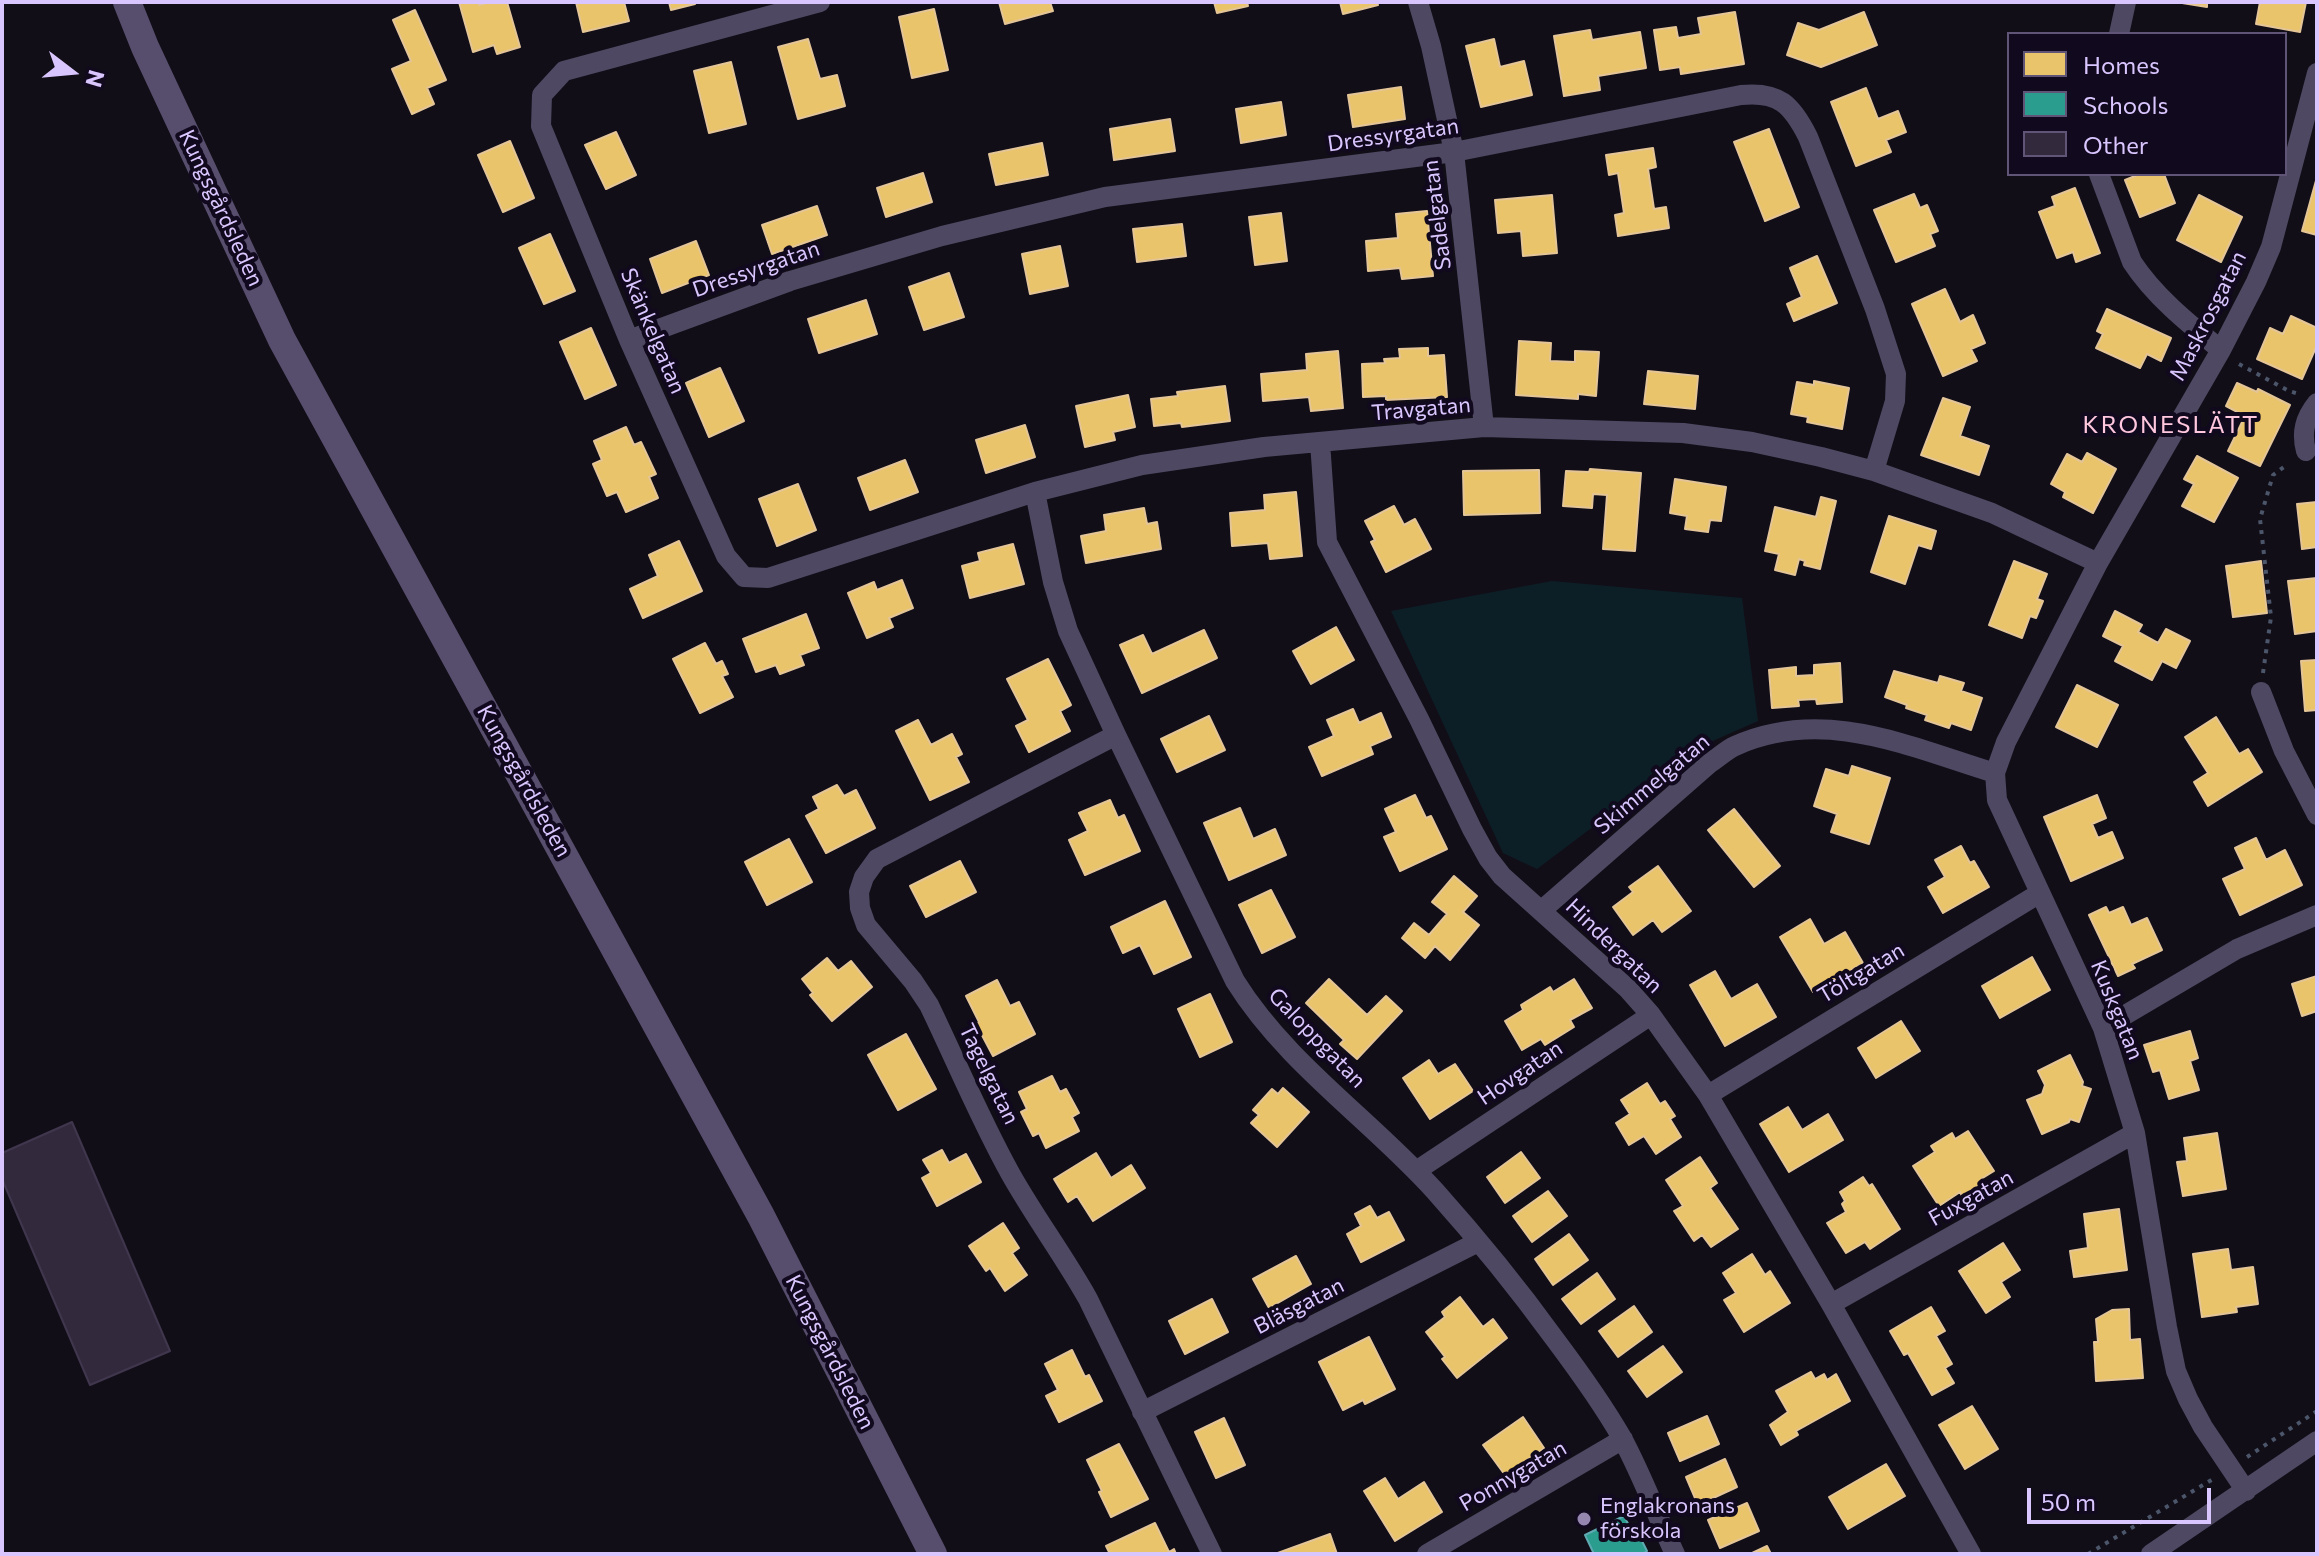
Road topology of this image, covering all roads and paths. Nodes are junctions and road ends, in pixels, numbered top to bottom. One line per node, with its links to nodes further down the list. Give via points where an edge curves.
1 (127, 2): 39 (main road, Kungsgårdsleden, via 282,340 761,1216)
2 (820, 2): 9 (street, Skänkelgatan, via 564,71 542,95 541,126)
3 (1418, 2): 7 (street, Sadelgatan)
4 (2126, 2): 5 (street)
5 (2119, 32)
6 (2317, 73): 10 (street, Maskrosgatan, via 2271,247)
7 (1454, 152): 9 (street, Dressyrgatan, via 1105,197 942,236 790,281); 12 (street, Sadelgatan); 15 (street, Dressyrgatan, via 1741,95 1781,100 1808,137 1894,362 1895,401)
8 (2100, 176): 10 (street, via 2140,274)
9 (629, 340): 18 (street, Skänkelgatan, via 726,556)
10 (2221, 350): 11 (path, via 2289,391); 17 (street, Maskrosgatan)
11 (2313, 399): 14 (street, via 2303,432)
12 (1484, 427): 13 (street, Travgatan); 15 (street, Travgatan, via 1683,433 1752,442)
13 (1320, 442): 16 (street, Travgatan, via 1142,465); 24 (street, Hindergatan, via 1327,542 1488,858)
14 (2306, 451): 19 (path, via 2273,475 2260,519 2271,617)
15 (1874, 471): 17 (street, Travgatan, via 1992,513)
16 (1035, 492): 18 (street, Travgatan, via 768,578); 20 (street, Galoppgatan, via 1068,631)
17 (2098, 563): 21 (street)
18 (744, 577)
19 (2261, 692): 22 (street)
20 (1116, 735): 30 (street, Galoppgatan, via 1252,1007 1301,1063); 34 (street, Tagelgatan, via 877,859 859,892 866,925 929,1005 1007,1168 1088,1299)
21 (1995, 773): 23 (street, Kuskgatan, via 1997,800); 24 (street, Skimmelgatan, via 1855,731 1792,730 1760,737 1710,763)
22 (2317, 815)
23 (2040, 893): 27 (street, Kuskgatan); 28 (street, Töltgatan)
24 (1542, 910): 26 (street, Hindergatan)
25 (2317, 915): 27 (street, via 2237,949)
26 (1651, 1015): 28 (street, Hindergatan); 30 (street, Hovgatan)
27 (2103, 1028): 29 (street, Kuskgatan)
28 (1708, 1095): 32 (street, Hindergatan)
29 (2135, 1133): 32 (street, Fuxgatan); 37 (street, Kuskgatan, via 2176,1371)
30 (1416, 1171): 31 (street, Galoppgatan)
31 (1478, 1242): 34 (street, Bläsgatan); 35 (street, Galoppgatan, via 1522,1294)
32 (1831, 1304): 43 (street, Hindergatan)
33 (2317, 1411): 37 (path)
34 (1142, 1412): 40 (street, Tagelgatan)
35 (1623, 1439): 41 (street, Ponnygatan); 42 (street, Galoppgatan)
36 (2317, 1441): 38 (street)
37 (2230, 1468): 38 (street, Kuskgatan); 44 (path)
38 (2246, 1491): 45 (street)
39 (933, 1554)
40 (1212, 1554)
41 (1427, 1554)
42 (1675, 1554)
43 (1971, 1554)
44 (2088, 1554)
45 (2151, 1554)

